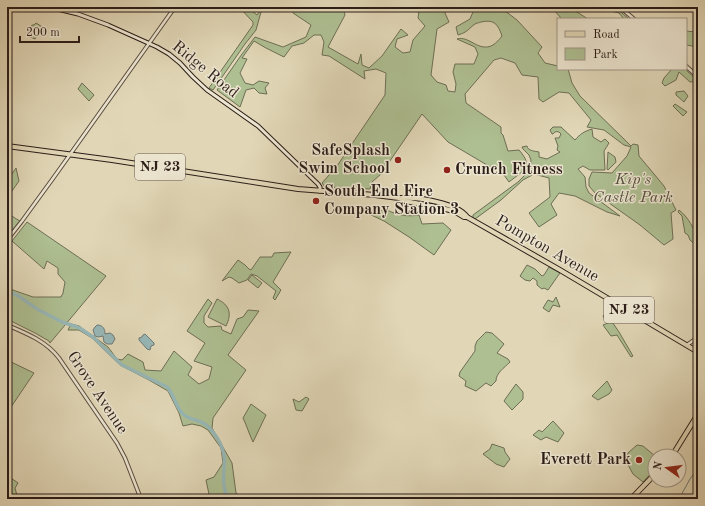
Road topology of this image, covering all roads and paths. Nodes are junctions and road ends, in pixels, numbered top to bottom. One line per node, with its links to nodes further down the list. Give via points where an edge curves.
1 (49, 7): 5 (main road, Ridge Road, via 69,11 108,25)
2 (175, 7): 5 (street)
3 (620, 7): 4 (street)
4 (633, 18)
5 (149, 44): 9 (street); 10 (main road, Ridge Road, via 172,56 207,90 258,126 318,184)
6 (687, 67): 7 (street)
7 (698, 77)
8 (7, 146): 9 (main road, Pompton Avenue / NJ 23)
9 (70, 154): 10 (main road, Pompton Avenue / NJ 23); 11 (street)
10 (320, 191): 14 (main road, Pompton Avenue / NJ 23, via 399,198 446,209 467,217)
11 (7, 240)
12 (7, 324): 19 (street, Grove Avenue, via 42,342 59,358 117,443)
13 (698, 338): 14 (street)
14 (687, 345): 15 (main road, Pompton Avenue / NJ 23)
15 (698, 352)
16 (698, 414): 17 (main road)
17 (677, 448)
18 (647, 482): 20 (main road)
19 (141, 499)
20 (631, 499)

